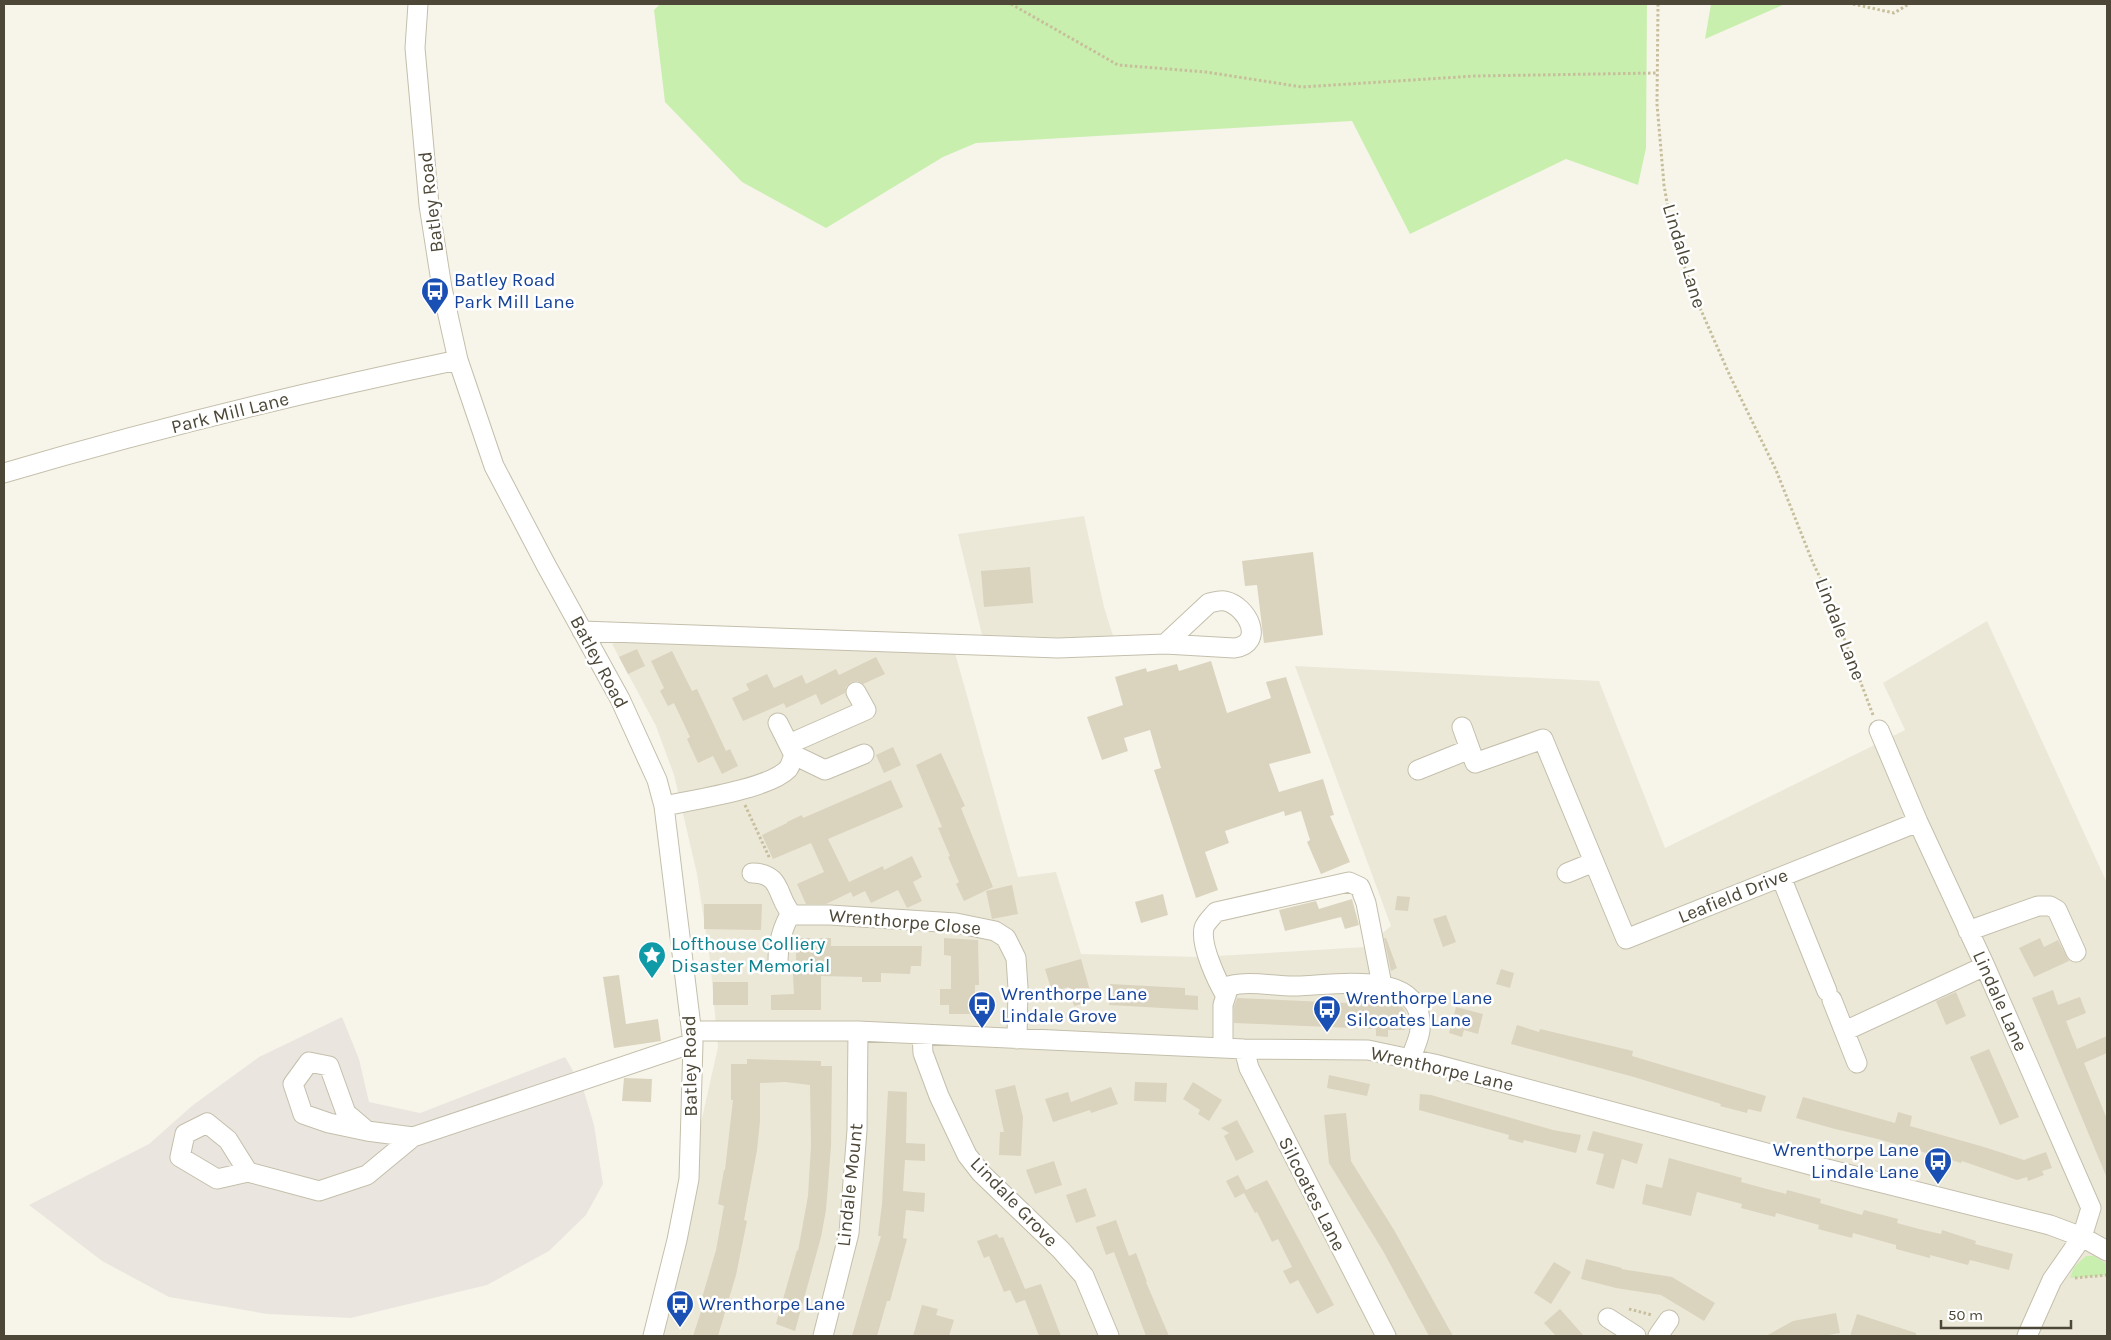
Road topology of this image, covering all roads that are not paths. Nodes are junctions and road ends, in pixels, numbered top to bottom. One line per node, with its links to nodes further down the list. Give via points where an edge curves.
1 (418, 4): 2 (street, Batley Road, via 415,48 429,205)
2 (458, 360): 3 (street, Park Mill Lane, via 87,448); 4 (street, Batley Road, via 494,466)
3 (4, 473)
4 (582, 630): 5 (street, via 1058,648); 14 (street, Batley Road, via 620,699 657,780)
5 (1165, 644)
6 (856, 692): 10 (street, via 866,710)
7 (778, 722): 10 (street)
8 (1462, 728): 11 (street)
9 (1879, 730): 15 (street, Lindale Lane)
10 (795, 746): 12 (street, via 825,770); 14 (street, via 789,768 780,775 738,791)
11 (1470, 749): 13 (street); 16 (street, Leafield Drive, via 1475,763 1543,739)
12 (864, 754)
13 (1418, 770)
14 (664, 806): 30 (street, Batley Road)
15 (1918, 822): 19 (street, Leafield Drive); 21 (street, Lindale Lane)
16 (1594, 862): 17 (street); 19 (street, Leafield Drive, via 1626,939)
17 (1567, 873)
18 (752, 874): 20 (street, via 764,873 770,877 780,889)
19 (1781, 877): 28 (street)
20 (790, 913): 23 (street, via 784,923); 31 (street, Wrenthorpe Close, via 956,923 995,931 1006,938 1016,958)
21 (1968, 931): 22 (street, via 2038,906 2050,906 2057,910); 24 (street, Lindale Lane)
22 (2076, 952)
23 (778, 961)
24 (1985, 966): 28 (street); 39 (street, Lindale Lane, via 2091,1208)
25 (1382, 985): 26 (street, via 1238,984 1229,986); 26 (street, via 1366,903 1360,887 1349,882 1216,912 1205,925 1203,935 1214,977); 34 (street, via 1402,992 1419,1014 1420,1030)
26 (1226, 996): 32 (street)
27 (858, 1031): 29 (street, Wrenthorpe Lane); 30 (street, Wrenthorpe Lane); 44 (street, Lindale Mount, via 857,1130 849,1233)
28 (1845, 1031): 35 (street)
29 (922, 1034): 31 (street, Wrenthorpe Lane); 45 (street, Lindale Grove, via 926,1061 968,1155 981,1173 1084,1276)
30 (693, 1037): 37 (street, Wrenthorpe Lane); 43 (street, Batley Road, via 689,1179)
31 (1017, 1039): 32 (street, Wrenthorpe Lane)
32 (1223, 1048): 33 (street, Wrenthorpe Lane)
33 (1244, 1049): 34 (street, Wrenthorpe Lane, via 1368,1050); 46 (street, Silcoates Lane, via 1249,1068)
34 (1410, 1060): 39 (street, Wrenthorpe Lane)
35 (1857, 1062)
36 (367, 1131): 37 (street)
37 (413, 1137): 38 (street, via 368,1175 318,1191)
38 (248, 1172)
39 (2082, 1237): 40 (street, Wrenthorpe Lane); 49 (street, Lindale Lane, via 2052,1280)
40 (2107, 1251)
41 (1609, 1318): 47 (street)
42 (1669, 1320): 48 (street)
43 (653, 1336)
44 (823, 1336)
45 (1109, 1336)
46 (1386, 1336)
47 (1636, 1336)
48 (1658, 1336)
49 (2028, 1336)

